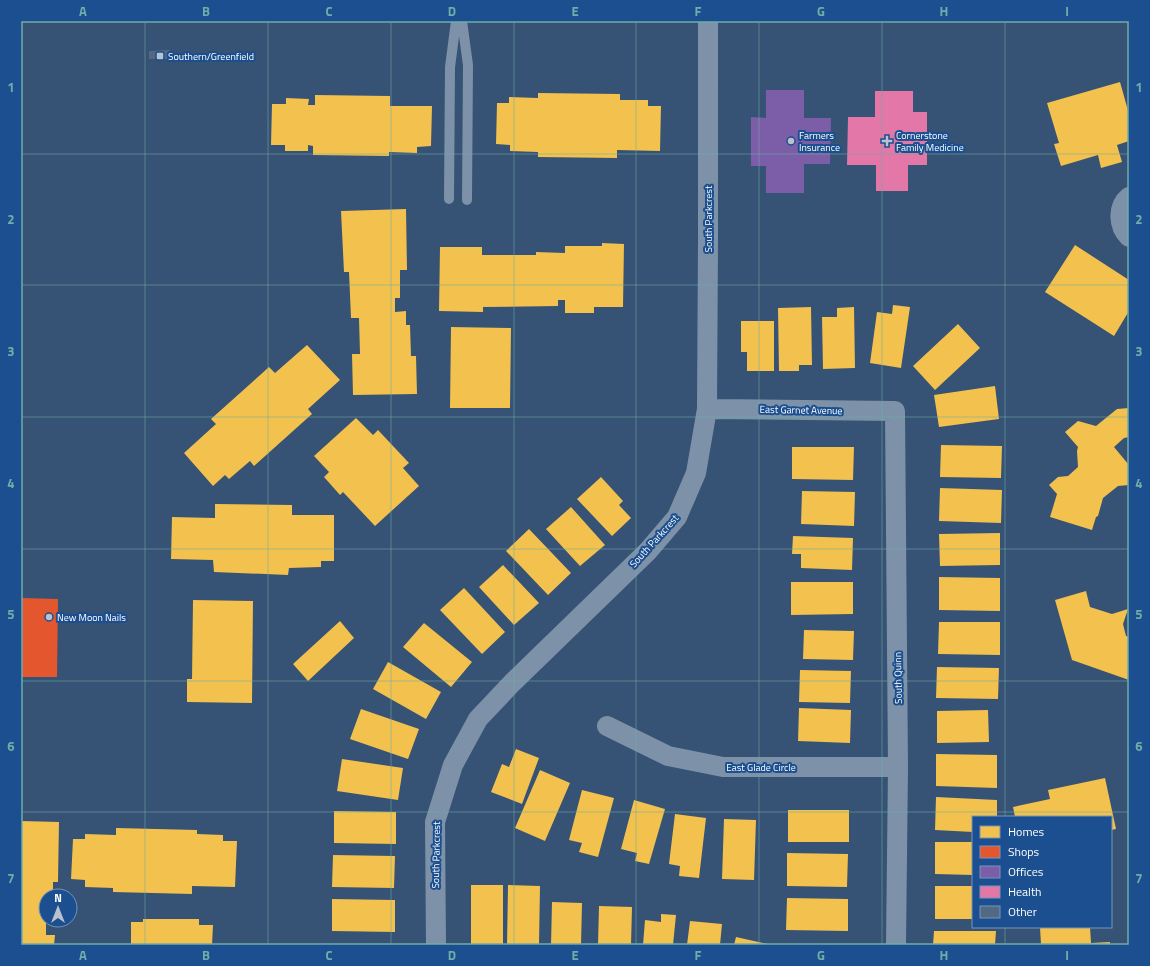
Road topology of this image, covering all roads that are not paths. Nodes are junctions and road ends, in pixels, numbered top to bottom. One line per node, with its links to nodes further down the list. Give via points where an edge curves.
1 (456, 21): 5 (lane, via 450,67)
2 (462, 21): 6 (lane, via 468,65)
3 (708, 21): 8 (street, South Parkcrest)
4 (1129, 196): 7 (street, via 1120,218)
5 (449, 200)
6 (467, 200)
7 (1129, 237)
8 (707, 410): 9 (street, East Garnet Avenue); 12 (street, South Parkcrest, via 696,473 677,517 648,551 478,719 453,766 435,822)
9 (895, 411): 11 (street, South Quinn)
10 (607, 726): 11 (street, East Glade Circle, via 668,756 723,767)
11 (898, 767): 13 (street, South Quinn)
12 (436, 945)
13 (896, 945)

